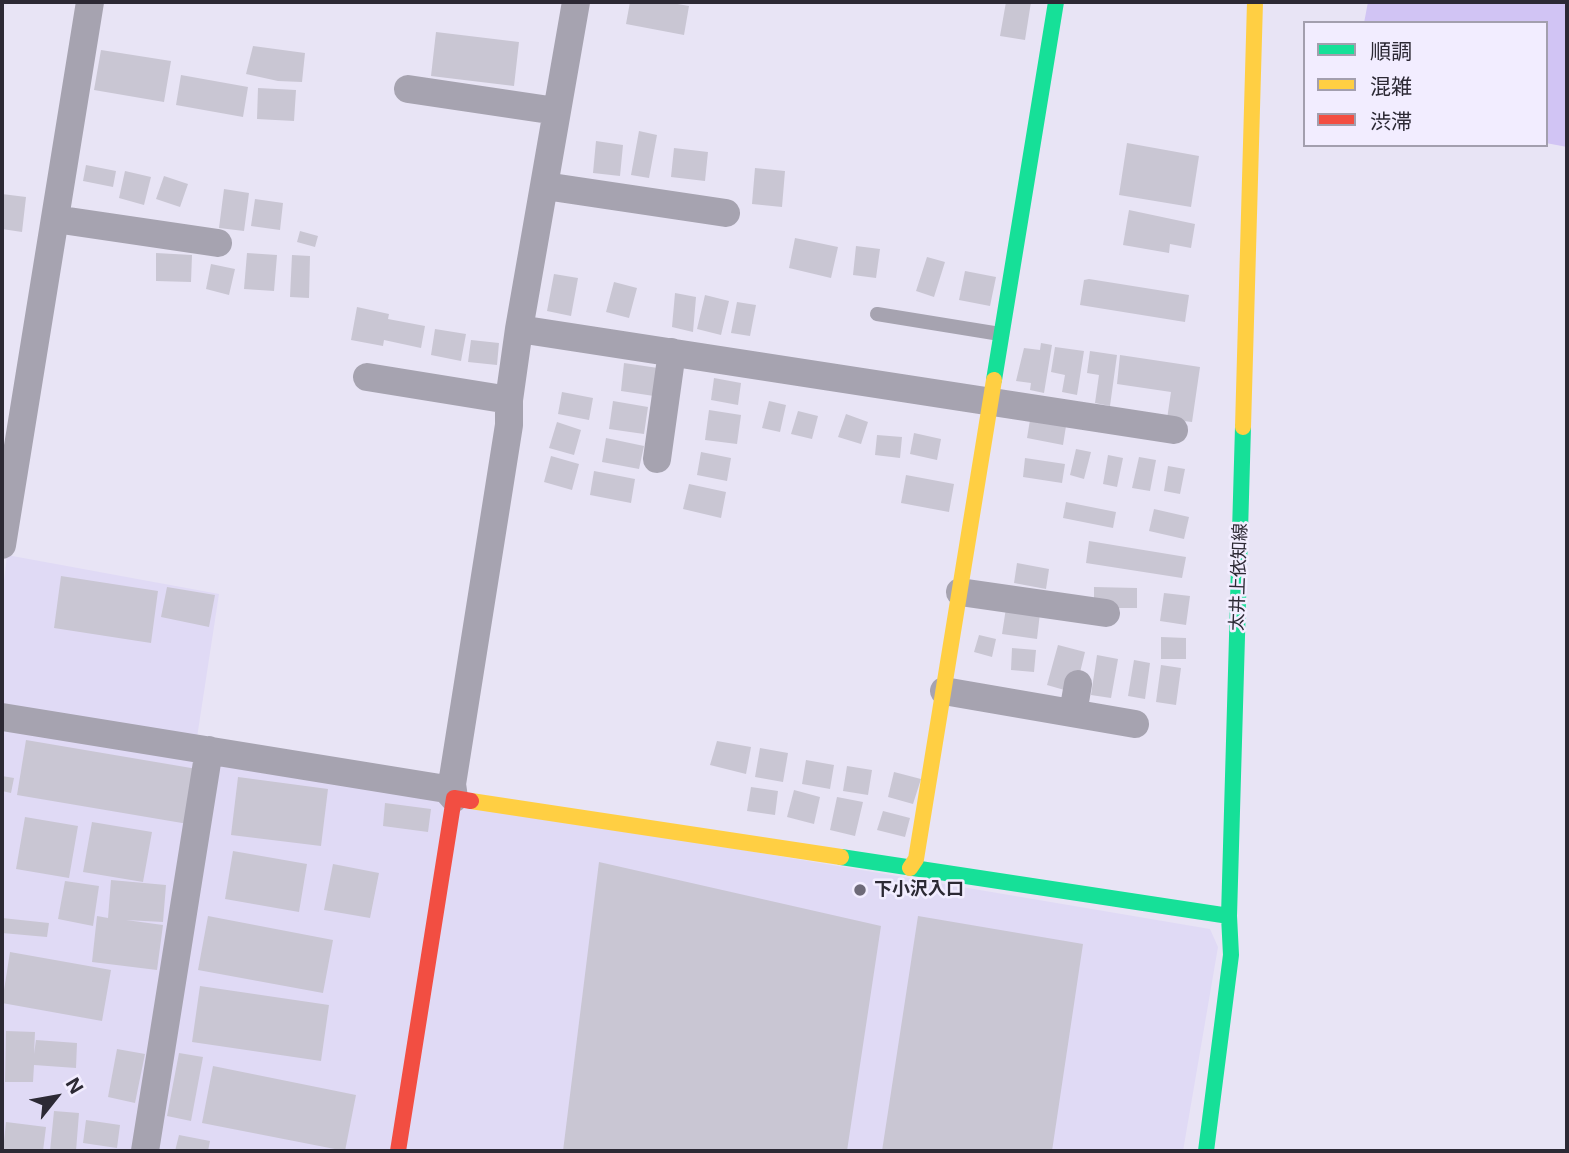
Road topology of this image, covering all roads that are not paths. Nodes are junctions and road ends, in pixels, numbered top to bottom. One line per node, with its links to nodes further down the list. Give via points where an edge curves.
1 (90, 2): 9 (street)
2 (576, 2): 6 (street)
3 (1056, 2): 13 (street)
4 (1255, 2): 31 (street, 太井上依知線)
5 (408, 89): 6 (street)
6 (556, 111): 7 (street)
7 (545, 186): 8 (street, via 695,199); 12 (street)
8 (726, 213)
9 (55, 219): 10 (street); 20 (street)
10 (204, 234)
11 (877, 314): 13 (lane)
12 (519, 328): 14 (street); 16 (street)
13 (1003, 334): 17 (street)
14 (672, 352): 17 (street, via 813,363); 19 (street)
15 (367, 377): 16 (street)
16 (509, 400): 29 (street, via 509,425 452,784)
17 (992, 402): 18 (street, via 1147,416); 21 (street)
18 (1174, 430)
19 (657, 459)
20 (2, 545)
21 (960, 592): 22 (street); 24 (street)
22 (1107, 613)
23 (1078, 684): 25 (street)
24 (944, 691): 25 (street); 30 (street, via 916,859)
25 (1073, 713): 27 (street)
26 (2, 717): 28 (street)
27 (1135, 724)
28 (209, 750): 29 (street, via 446,789); 32 (street)
29 (454, 798): 30 (street); 33 (street)
30 (910, 868): 31 (street)
31 (1229, 916): 34 (street, 太井上依知線, via 1231,955)
32 (145, 1151)
33 (398, 1151)
34 (1206, 1151)

